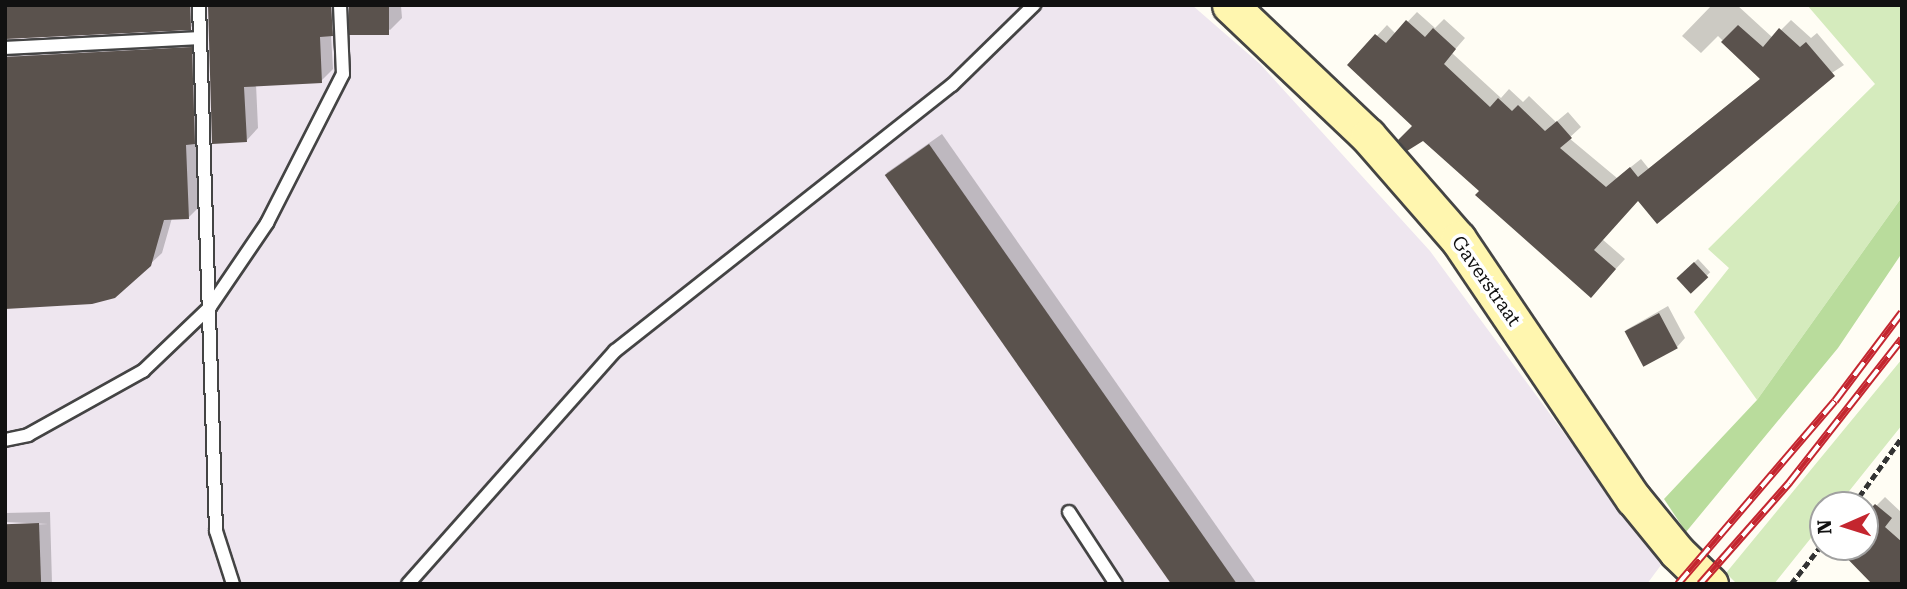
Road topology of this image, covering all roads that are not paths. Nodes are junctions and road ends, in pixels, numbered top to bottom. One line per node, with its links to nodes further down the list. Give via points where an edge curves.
1 (199, 5): 5 (lane)
2 (340, 5): 7 (lane, via 343,74 267,223)
3 (1034, 5): 11 (lane, via 952,85 615,351)
4 (1230, 5): 13 (street, Gaverstraat, via 1368,136 1458,239 1633,498)
5 (200, 38): 6 (lane); 7 (lane)
6 (5, 48)
7 (211, 307): 8 (lane, via 143,371 29,435); 10 (lane, via 216,531)
8 (5, 440)
9 (1069, 512): 12 (lane)
10 (233, 584)
11 (408, 584)
12 (1116, 584)
13 (1710, 584)

